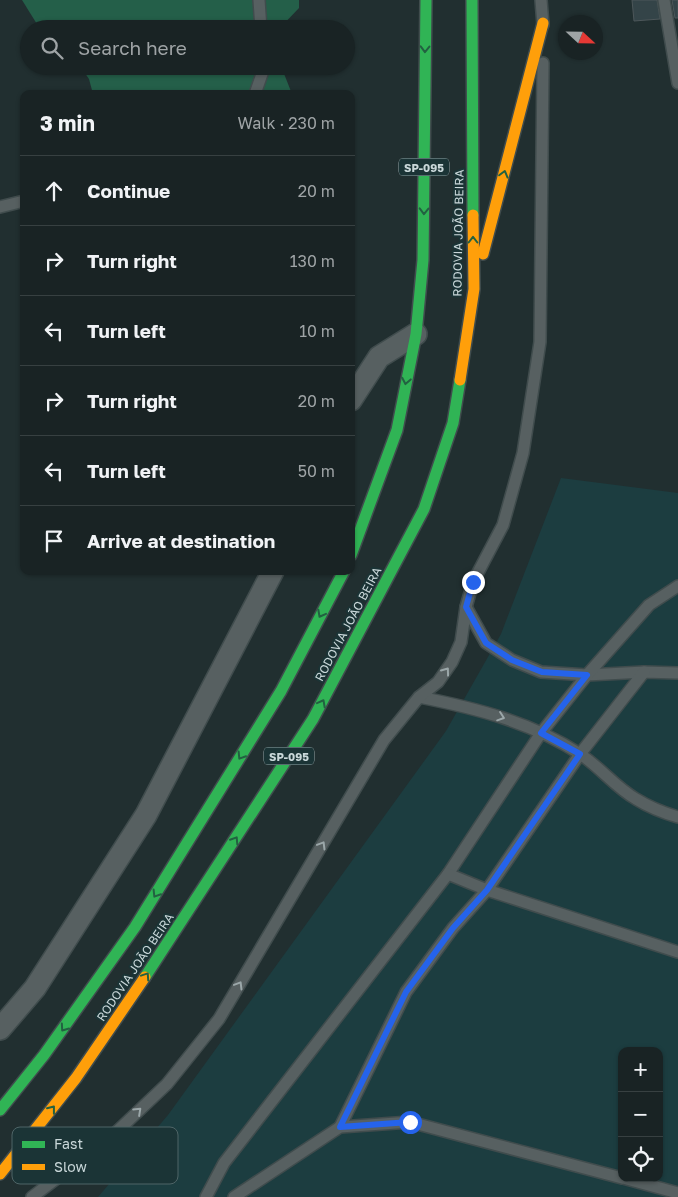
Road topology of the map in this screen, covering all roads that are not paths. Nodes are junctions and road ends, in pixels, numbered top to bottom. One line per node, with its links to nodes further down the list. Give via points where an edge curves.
1 (259, 0): 6 (lane)
2 (426, 0): 14 (main road, SP-095, one-way to 14, via 423,260)
3 (472, 0): 13 (main road, RODOVIA JOÃO BEIRA / SP-095, one-way to 3)
4 (541, 0): 7 (lane)
5 (664, 0): 9 (lane)
6 (260, 20)
7 (543, 24): 13 (main road, one-way to 7); 20 (lane, via 540,342 522,453 503,525 473,582)
8 (262, 75): 10 (lane)
9 (678, 83)
10 (256, 90)
11 (20, 202): 12 (lane)
12 (0, 207)
13 (474, 289): 33 (main road, RODOVIA JOÃO BEIRA / SP-095, one-way to 13, via 76,1078 169,942 313,719 380,594 424,509 453,423)
14 (416, 334): 15 (street, via 379,357); 16 (main road, SP-095, one-way to 16, via 397,430)
15 (355, 394)
16 (355, 544)
17 (271, 575): 31 (street, via 146,815 35,988)
18 (342, 575): 32 (main road, RODOVIA JOÃO BEIRA / SP-095, one-way to 32, via 281,691 135,927 44,1055)
19 (678, 586): 23 (lane, via 649,605)
20 (466, 607): 23 (lane, via 486,643 512,660 542,672); 24 (lane, one-way to 20, via 438,682 452,662 461,642)
21 (644, 672): 22 (lane); 23 (lane); 26 (lane)
22 (678, 673)
23 (587, 675): 25 (lane)
24 (419, 697): 25 (lane, one-way to 25, via 504,717); 34 (lane, one-way to 24, via 167,1084 219,1019 384,740)
25 (541, 733): 26 (lane); 28 (lane)
26 (580, 754): 27 (lane, via 636,799); 29 (lane)
27 (678, 817)
28 (448, 874): 29 (lane); 43 (lane, via 224,1163)
29 (487, 890): 30 (lane); 35 (lane, via 453,928 406,992)
30 (678, 952)
31 (0, 1030)
32 (0, 1110)
33 (37, 1127)
34 (122, 1127)
35 (340, 1127): 38 (lane, via 410,1122); 44 (lane)
36 (12, 1159): 37 (main road, RODOVIA JOÃO BEIRA / SP-095, one-way to 36)
37 (0, 1174)
38 (618, 1177)
39 (637, 1182): 41 (lane)
40 (49, 1184): 42 (lane, one-way to 40)
41 (678, 1193)
42 (32, 1197)
43 (206, 1197)
44 (234, 1197)

